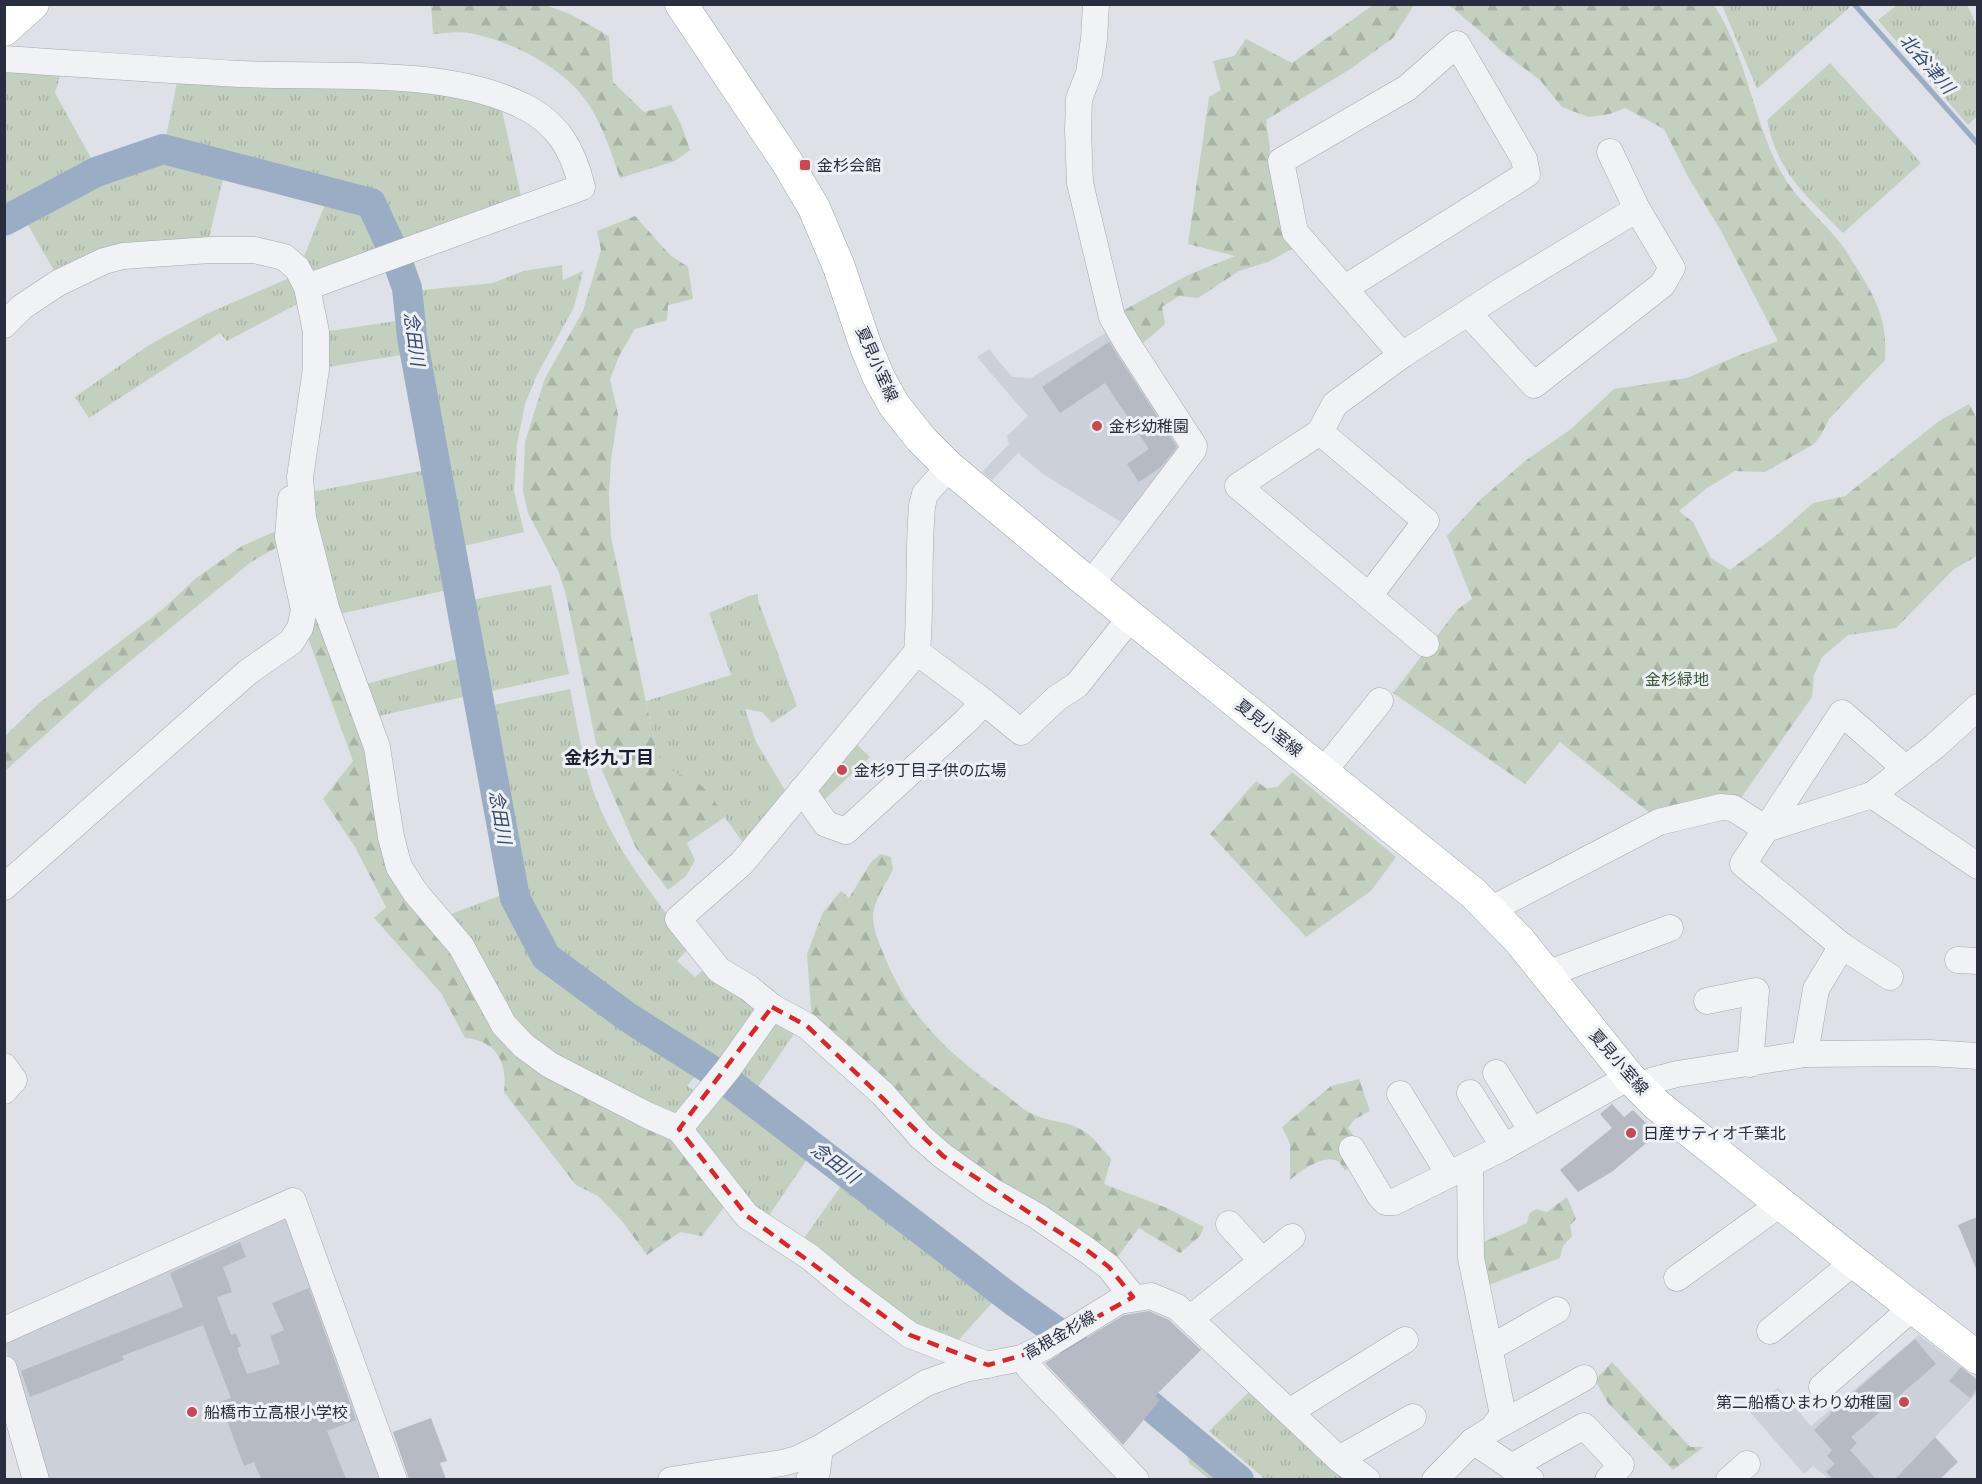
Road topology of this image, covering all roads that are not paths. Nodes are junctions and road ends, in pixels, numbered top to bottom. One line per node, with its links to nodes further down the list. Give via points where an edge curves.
1 (33, 4): 4 (main road)
2 (681, 4): 14 (main road, 夏見小室線, via 788,162 814,208 866,347 894,405)
3 (1096, 4): 16 (street, via 1089,73 1079,99 1080,183 1085,206 1112,317 1194,446)
4 (4, 30)
5 (4, 59): 8 (street, via 240,74 402,78 482,90 523,106 556,128 582,187)
6 (1610, 152): 7 (street)
7 (1637, 209): 10 (street); 10 (street, via 1672,268 1662,285 1534,385)
8 (307, 287): 11 (street, via 297,268 284,257 254,250 123,256 58,283 22,307); 15 (street, via 315,332 316,369)
9 (1345, 288): 9 (street, via 1295,232 1281,161 1407,88 1457,44 1524,159 1527,174); 12 (street)
10 (1468, 313): 12 (street)
11 (4, 325)
12 (1402, 355): 13 (street, via 1335,404)
13 (1320, 432): 17 (street, via 1426,521); 17 (street, via 1238,486)
14 (949, 467): 16 (main road, 夏見小室線); 20 (street, via 925,495 922,506)
15 (300, 477): 30 (street, via 291,496 288,537 304,610 300,628 291,642 248,672); 47 (street, via 303,518 326,608 377,747 399,867 460,946 504,1025 524,1046 550,1065)
16 (1090, 585): 18 (main road, 夏見小室線)
17 (1369, 596): 19 (street)
18 (1131, 617): 22 (street, via 1077,685 1056,698 1021,732); 25 (main road, 夏見小室線)
19 (1426, 644)
20 (917, 652): 22 (street); 26 (street)
21 (1380, 701): 25 (street)
22 (984, 702): 26 (street, via 846,831 826,824)
23 (1977, 707): 24 (street)
24 (1906, 769): 27 (street); 28 (street, via 1842,713)
25 (1323, 772): 31 (main road, 夏見小室線)
26 (802, 790): 37 (street, via 742,863 678,919 719,970)
27 (1872, 795): 28 (street); 29 (street)
28 (1766, 829): 31 (street, via 1733,808 1721,807 1659,822); 33 (street, via 1743,864)
29 (1977, 866)
30 (4, 887)
31 (1491, 910): 34 (main road, 夏見小室線)
32 (1670, 928): 34 (street)
33 (1842, 946): 35 (street); 38 (street, via 1816,989)
34 (1547, 974): 43 (main road, 夏見小室線)
35 (1890, 977)
36 (1707, 1001): 40 (street, via 1755,991)
37 (772, 1007): 47 (street); 58 (street, via 807,1026 883,1094 943,1156 992,1191 1061,1231 1109,1267)
38 (1805, 1054): 39 (street); 40 (street)
39 (1977, 1056)
40 (1750, 1064): 43 (street)
41 (4, 1066): 44 (street, via 14,1080)
42 (1496, 1073): 48 (street)
43 (1634, 1083): 48 (street); 52 (main road, 夏見小室線)
44 (4, 1091)
45 (1470, 1093): 49 (street)
46 (1400, 1094): 51 (street)
47 (679, 1129): 68 (street, via 747,1216 810,1257 910,1335)
48 (1532, 1131): 49 (street)
49 (1504, 1147): 51 (street)
50 (1352, 1149): 51 (street, via 1386,1202 1394,1202)
51 (1460, 1169): 65 (street)
52 (1780, 1204): 56 (main road, 夏見小室線); 57 (street)
53 (1229, 1224): 55 (street)
54 (1292, 1237): 55 (street)
55 (1262, 1261): 61 (street)
56 (1854, 1263): 59 (main road, 夏見小室線); 63 (street)
57 (1677, 1278)
58 (1126, 1299): 61 (street, via 1151,1296 1177,1306); 66 (street, 高根金杉線)
59 (1912, 1308): 67 (main road, 夏見小室線); 71 (street)
60 (1557, 1310): 65 (street)
61 (1191, 1318): 72 (street)
62 (4, 1330): 79 (street, via 293,1201)
63 (1770, 1331)
64 (1405, 1340): 72 (street)
65 (1490, 1348): 74 (street, via 1503,1415)
66 (1028, 1355): 68 (street, 高根金杉線); 82 (street, via 1030,1370)
67 (1977, 1358)
68 (988, 1365): 75 (street, 高根金杉線, via 946,1374 926,1383)
69 (4, 1370): 78 (street)
70 (1584, 1378): 74 (street)
71 (1822, 1387)
72 (1289, 1412): 76 (street)
73 (1413, 1417): 76 (street)
74 (1482, 1435): 77 (street); 84 (street)
75 (820, 1448): 80 (street, 高根金杉線, via 782,1463); 81 (street, via 817,1472)
76 (1339, 1459): 83 (street)
77 (1521, 1473): 85 (street, via 1584,1426 1622,1465)
78 (36, 1479)
79 (394, 1479)
80 (670, 1479)
81 (809, 1479)
82 (1137, 1479)
83 (1367, 1479)
84 (1435, 1479)
85 (1608, 1479)

